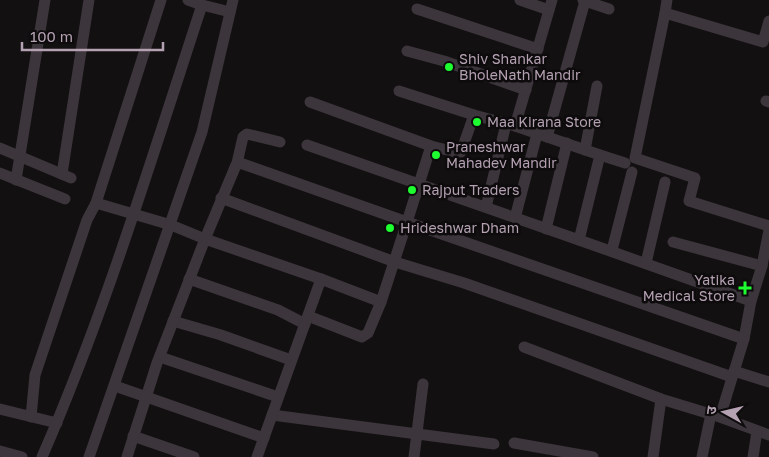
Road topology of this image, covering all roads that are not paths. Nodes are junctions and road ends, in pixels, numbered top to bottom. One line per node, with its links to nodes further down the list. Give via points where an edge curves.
1 (45, 0): 32 (street)
2 (90, 0): 32 (street, via 67,176)
3 (161, 0): 40 (street)
4 (186, 0): 9 (street)
5 (233, 0): 13 (street)
6 (520, 0): 10 (street)
7 (584, 0): 11 (street); 24 (street)
8 (667, 0): 14 (street)
9 (202, 5): 13 (street); 42 (street)
10 (550, 5): 16 (street)
11 (609, 8)
12 (417, 9): 16 (street)
13 (230, 12): 45 (street, via 202,132)
14 (665, 14): 15 (street, via 764,42); 46 (street, via 635,158 695,178 689,201)
15 (769, 21)
16 (538, 49): 19 (street)
17 (407, 51): 19 (street)
18 (597, 86): 30 (street)
19 (526, 90): 23 (street)
20 (399, 91): 22 (street)
21 (310, 102): 28 (street)
22 (474, 115): 23 (street); 28 (street, via 461,152)
23 (511, 125): 24 (street); 41 (street)
24 (542, 135): 26 (street); 43 (street)
25 (280, 142): 33 (street, via 247,134 243,138)
26 (567, 143): 30 (street); 47 (street)
27 (308, 145): 37 (street)
28 (431, 146): 37 (street)
29 (0, 148): 32 (street)
30 (585, 150): 31 (street)
31 (600, 155): 50 (street); 52 (street, via 628,167)
32 (20, 157): 35 (street)
33 (238, 163): 38 (street); 44 (street)
34 (0, 173): 35 (street)
35 (16, 180): 39 (street)
36 (665, 182): 54 (street)
37 (420, 185): 41 (street); 44 (street)
38 (221, 198): 49 (street); 53 (street)
39 (65, 199)
40 (96, 202): 42 (street); 75 (street, via 87,220 35,376)
41 (486, 207): 43 (street)
42 (134, 214): 45 (street); 77 (street)
43 (516, 218): 47 (street)
44 (407, 222): 53 (street); 62 (street)
45 (171, 225): 49 (street); 69 (street)
46 (769, 226)
47 (546, 229): 50 (street)
48 (769, 230): 55 (street)
49 (205, 239): 56 (street); 57 (street)
50 (579, 240): 52 (street)
51 (673, 242): 55 (street)
52 (612, 250): 54 (street)
53 (394, 262): 59 (street); 66 (street)
54 (646, 263): 58 (street)
55 (762, 266): 58 (street)
56 (321, 279): 59 (street); 60 (street)
57 (189, 280): 60 (street); 61 (street)
58 (751, 301): 62 (street)
59 (381, 302): 60 (street, via 368,332 360,337)
60 (307, 320): 65 (street)
61 (173, 321): 64 (street); 65 (street)
62 (744, 339): 66 (street)
63 (524, 347): 72 (street)
64 (160, 357): 70 (street); 71 (street)
65 (291, 360): 71 (street)
66 (733, 374): 67 (street); 76 (street)
67 (769, 382)
68 (423, 384): 79 (street)
69 (115, 386): 70 (street); 88 (street)
70 (146, 397): 81 (street); 82 (street)
71 (278, 398): 74 (street)
72 (661, 399): 76 (street); 94 (street)
73 (0, 409): 75 (street)
74 (272, 415): 79 (street); 82 (street)
75 (31, 416): 77 (street)
76 (715, 416): 78 (street); 95 (street)
77 (57, 423): 87 (street)
78 (757, 431): 80 (street); 96 (street)
79 (417, 434): 84 (street); 92 (street)
80 (769, 435)
81 (133, 436): 89 (street); 90 (street)
82 (264, 438): 91 (street)
83 (514, 442): 93 (street)
84 (494, 444)
85 (0, 451): 86 (street)
86 (22, 457)
87 (42, 457)
88 (89, 457)
89 (127, 457)
90 (194, 457)
91 (257, 457)
92 (414, 457)
93 (593, 457)
94 (653, 457)
95 (702, 457)
96 (753, 457)

